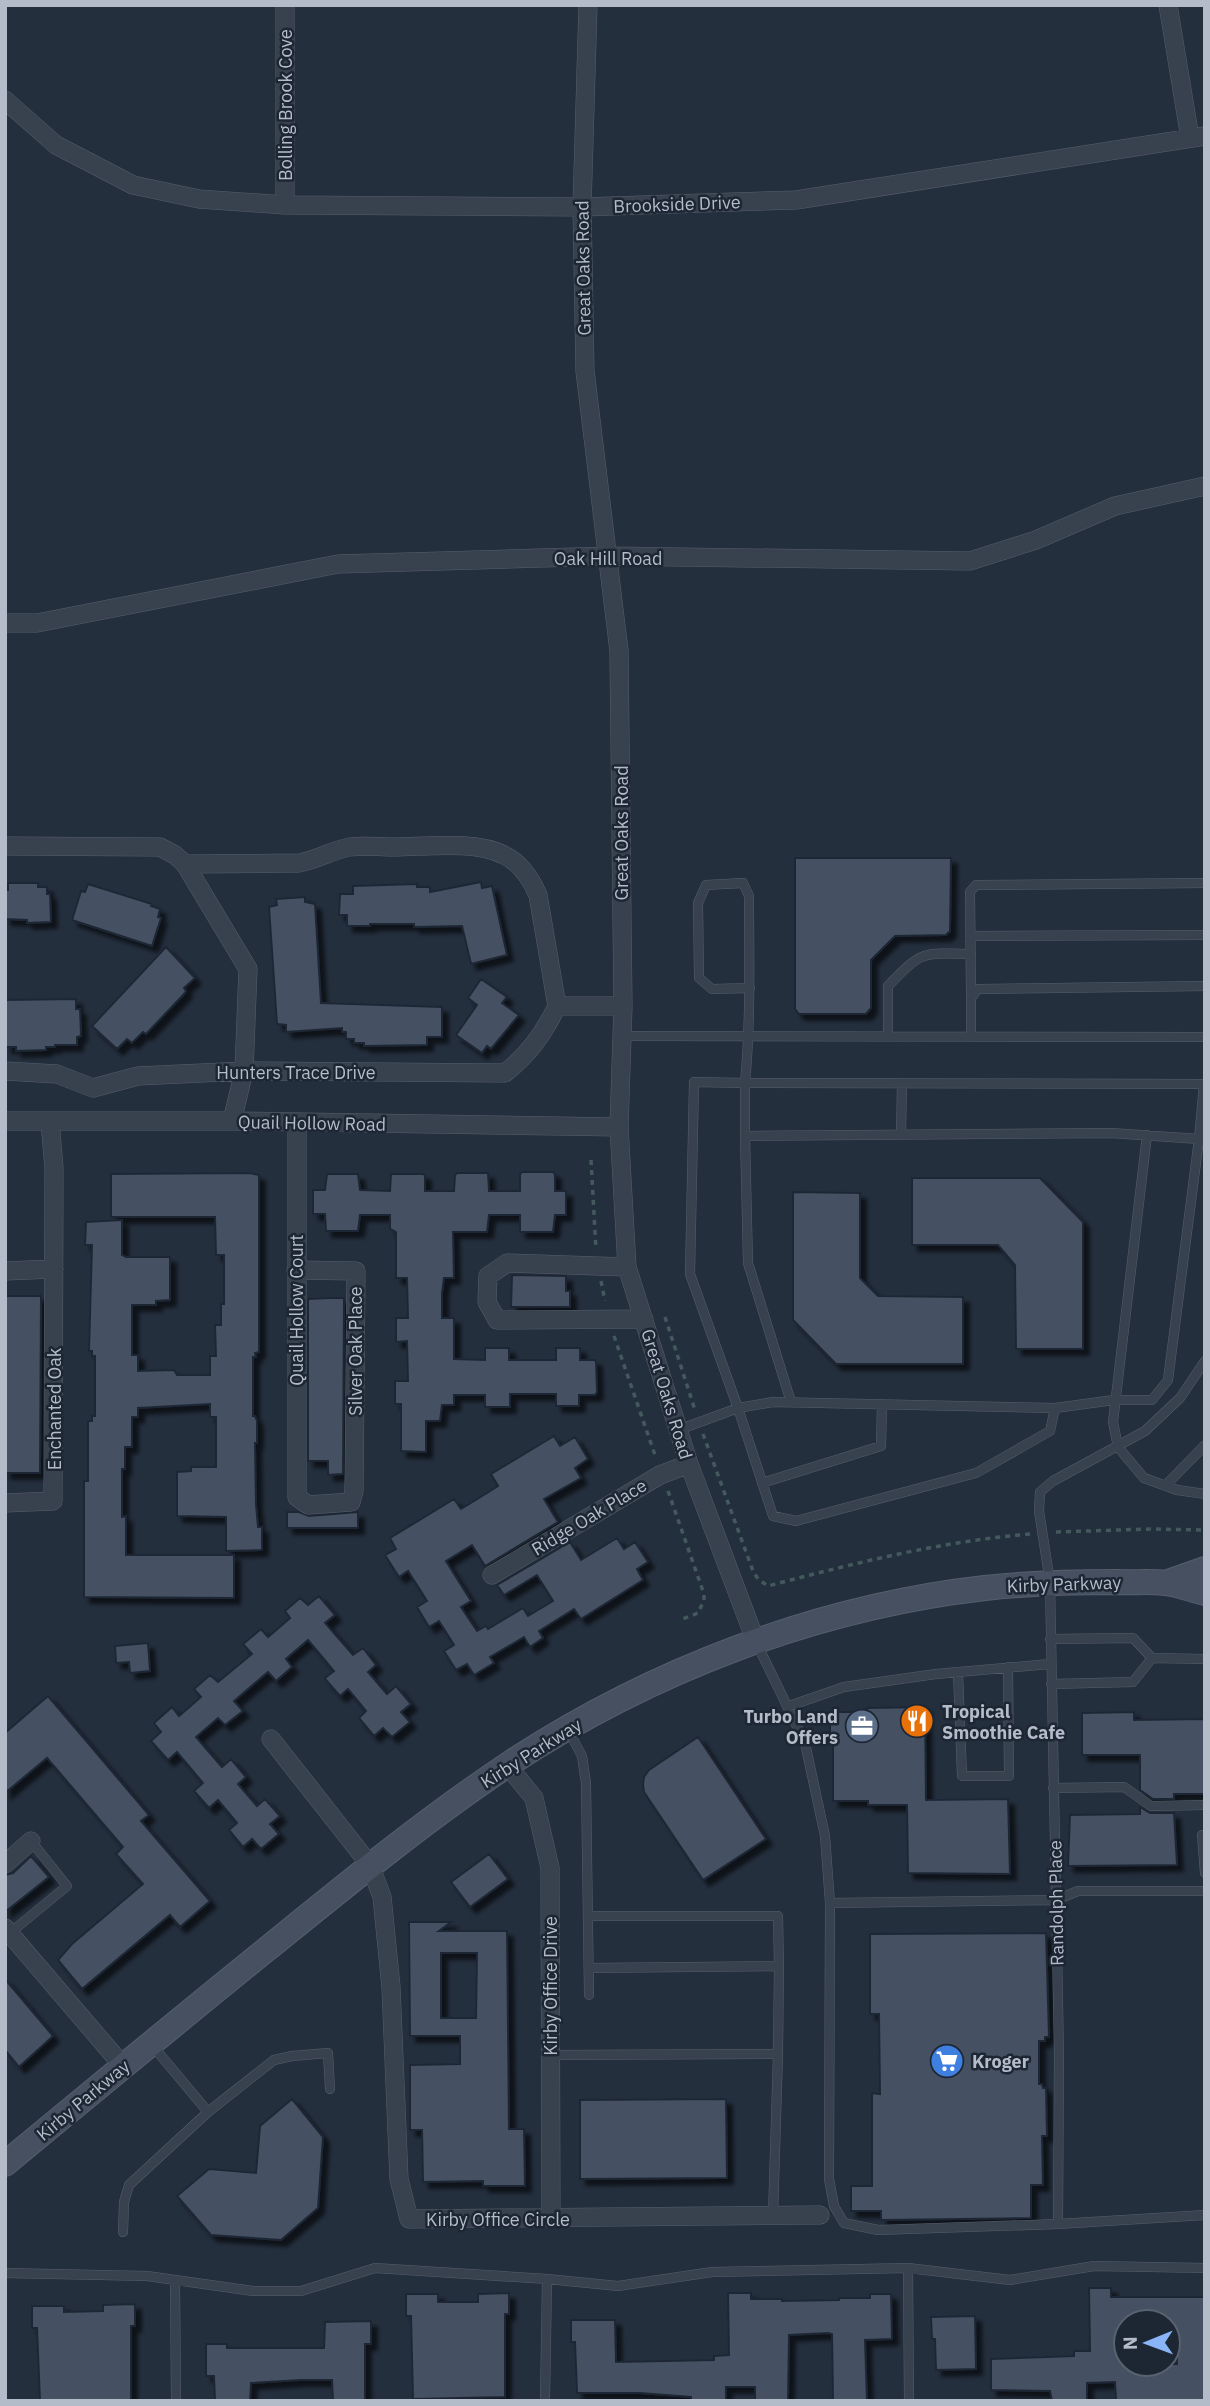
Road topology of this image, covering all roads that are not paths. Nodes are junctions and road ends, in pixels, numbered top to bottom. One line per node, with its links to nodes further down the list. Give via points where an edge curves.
1 (285, 5): 6 (street, Bolling Brook Cove)
2 (588, 5): 7 (street, Great Oaks Road)
3 (1168, 5): 5 (street)
4 (5, 100): 6 (street, Brookside Drive, via 56,145 133,185 199,199)
5 (1198, 137): 7 (street, Brookside Drive, via 796,200)
6 (285, 205): 7 (street, Brookside Drive)
7 (582, 207): 9 (street, Great Oaks Road, via 585,371)
8 (1205, 486): 9 (street, Oak Hill Road, via 1115,506 1036,540 970,561)
9 (609, 556): 10 (street, Oak Hill Road, via 338,564 37,623); 21 (street, Great Oaks Road, via 619,651)
10 (5, 623)
11 (5, 846): 12 (street, via 160,847)
12 (185, 864): 20 (street, via 299,863 351,846 493,850 519,866 538,895); 28 (street, via 248,969)
13 (1205, 883): 15 (lane, via 976,884 970,892)
14 (1205, 935): 15 (lane)
15 (970, 936): 16 (lane)
16 (971, 954): 19 (lane); 24 (lane, via 928,953 913,960 888,986)
17 (1205, 986): 19 (lane, via 978,989)
18 (750, 988): 18 (lane, via 749,896 743,883 706,885 698,903 699,978 712,989); 23 (lane)
19 (971, 995): 25 (lane)
20 (557, 1006): 21 (street); 28 (street, Hunters Trace Drive, via 545,1031 505,1073)
21 (623, 1006): 22 (street, Great Oaks Road)
22 (622, 1035): 23 (lane); 35 (street, Great Oaks Road)
23 (750, 1036): 24 (lane); 29 (lane)
24 (888, 1036): 25 (lane)
25 (971, 1036): 26 (lane)
26 (1205, 1037)
27 (5, 1071): 28 (street, Hunters Trace Drive, via 57,1074 93,1088 138,1076)
28 (244, 1071): 32 (street)
29 (745, 1083): 30 (lane); 38 (lane); 49 (lane, via 694,1082 690,1274)
30 (902, 1083): 36 (lane); 39 (lane, via 1204,1084)
31 (5, 1121): 33 (street, Quail Hollow Road)
32 (232, 1121): 33 (street, Quail Hollow Road); 34 (street, Quail Hollow Road)
33 (50, 1122): 41 (street, Enchanted Oak)
34 (297, 1124): 35 (street, Quail Hollow Road); 42 (street, Quail Hollow Court)
35 (619, 1127): 40 (street, Great Oaks Road)
36 (901, 1134): 37 (lane); 38 (lane)
37 (1147, 1135): 39 (lane); 46 (lane)
38 (745, 1136): 47 (lane, via 748,1263)
39 (1202, 1139): 46 (lane, via 1168,1380 1152,1400)
40 (627, 1267): 44 (street, Great Oaks Road); 44 (street, via 507,1262 488,1276 486,1302 496,1320)
41 (54, 1269): 43 (street); 59 (street, Enchanted Oak, via 53,1501)
42 (296, 1270): 58 (street, Quail Hollow Court); 58 (street, Silver Oak Place, via 356,1271 354,1491 351,1502 308,1505)
43 (5, 1271)
44 (644, 1319): 51 (street, Great Oaks Road)
45 (1205, 1361): 53 (lane, via 1181,1398 1145,1431)
46 (1114, 1400): 50 (lane); 53 (lane)
47 (791, 1402): 48 (lane); 49 (lane)
48 (883, 1404): 50 (lane); 55 (lane, via 881,1446)
49 (738, 1408): 51 (lane); 55 (lane)
50 (1055, 1408): 55 (lane, via 1050,1431 976,1474 796,1521 773,1516)
51 (678, 1430): 54 (street, Great Oaks Road)
52 (1205, 1445): 56 (lane)
53 (1118, 1447): 56 (lane, via 1144,1478); 62 (lane, Randolph Place, via 1040,1492)
54 (689, 1464): 61 (street, Ridge Oak Place, via 662,1474); 66 (street, Great Oaks Road)
55 (762, 1483)
56 (1165, 1486): 57 (lane)
57 (1205, 1494)
58 (297, 1497)
59 (5, 1503)
60 (1205, 1569): 63 (main road, Kirby Parkway)
61 (492, 1575)
62 (1050, 1582): 63 (main road, Kirby Parkway); 65 (lane, Randolph Place); 66 (main road, Kirby Parkway, via 910,1599)
63 (1165, 1583): 64 (main road, Kirby Parkway)
64 (1205, 1593)
65 (1050, 1639): 67 (lane, via 1133,1638); 69 (lane, Randolph Place)
66 (756, 1642): 73 (lane); 74 (main road, Kirby Parkway, via 654,1683)
67 (1152, 1658): 68 (lane); 72 (lane, via 1133,1682)
68 (1205, 1659)
69 (1050, 1664): 70 (lane); 72 (lane, Randolph Place)
70 (1008, 1667): 71 (lane); 71 (lane, via 1009,1776 962,1776)
71 (958, 1672): 73 (lane, via 844,1687)
72 (1051, 1684): 77 (lane, Randolph Place)
73 (789, 1706): 86 (lane, via 806,1743 825,1836)
74 (567, 1728): 76 (main road, Kirby Parkway); 87 (lane, via 582,1756 586,1783)
75 (271, 1739): 82 (street)
76 (507, 1765): 82 (main road, Kirby Parkway); 94 (street, Kirby Office Drive, via 534,1798 550,1868)
77 (1053, 1788): 78 (lane, via 1124,1787 1150,1806); 85 (lane, Randolph Place)
78 (1205, 1805)
79 (1205, 1835): 83 (lane)
80 (31, 1841): 81 (street); 88 (lane, via 67,1885)
81 (5, 1864)
82 (370, 1865): 92 (main road, Kirby Parkway); 102 (street, Kirby Office Circle, via 383,1897 399,2179 409,2219)
83 (1205, 1872)
84 (1205, 1891): 85 (lane, via 1078,1891)
85 (1056, 1900): 86 (lane); 103 (lane, Randolph Place)
86 (830, 1903): 103 (lane, via 829,2179 834,2206 844,2222 878,2230)
87 (588, 1916): 89 (lane, via 778,1916); 90 (lane)
88 (7, 1931): 95 (street)
89 (779, 1966): 90 (lane); 93 (lane)
90 (589, 1968): 91 (lane)
91 (589, 1995)
92 (151, 2043): 95 (main road, Kirby Parkway); 97 (lane)
93 (778, 2053): 94 (lane); 101 (lane)
94 (551, 2055): 102 (street, Kirby Office Drive)
95 (124, 2066): 98 (main road, Kirby Parkway)
96 (330, 2088): 97 (lane, via 328,2053 292,2056 274,2060)
97 (208, 2112): 104 (lane, via 129,2185)
98 (5, 2164)
99 (820, 2215): 101 (street, Kirby Office Circle)
100 (1205, 2215): 103 (lane)
101 (774, 2216): 102 (street, Kirby Office Circle)
102 (551, 2218)
103 (1058, 2224)
104 (123, 2232)
105 (908, 2268): 106 (lane, via 1010,2280 1094,2266); 108 (lane, via 712,2272 618,2286); 112 (lane)
106 (1205, 2268)
107 (5, 2273): 109 (lane)
108 (547, 2279): 109 (lane, via 375,2268 301,2291 253,2291); 111 (lane)
109 (175, 2280): 110 (lane)
110 (176, 2401)
111 (545, 2401)
112 (909, 2401)

